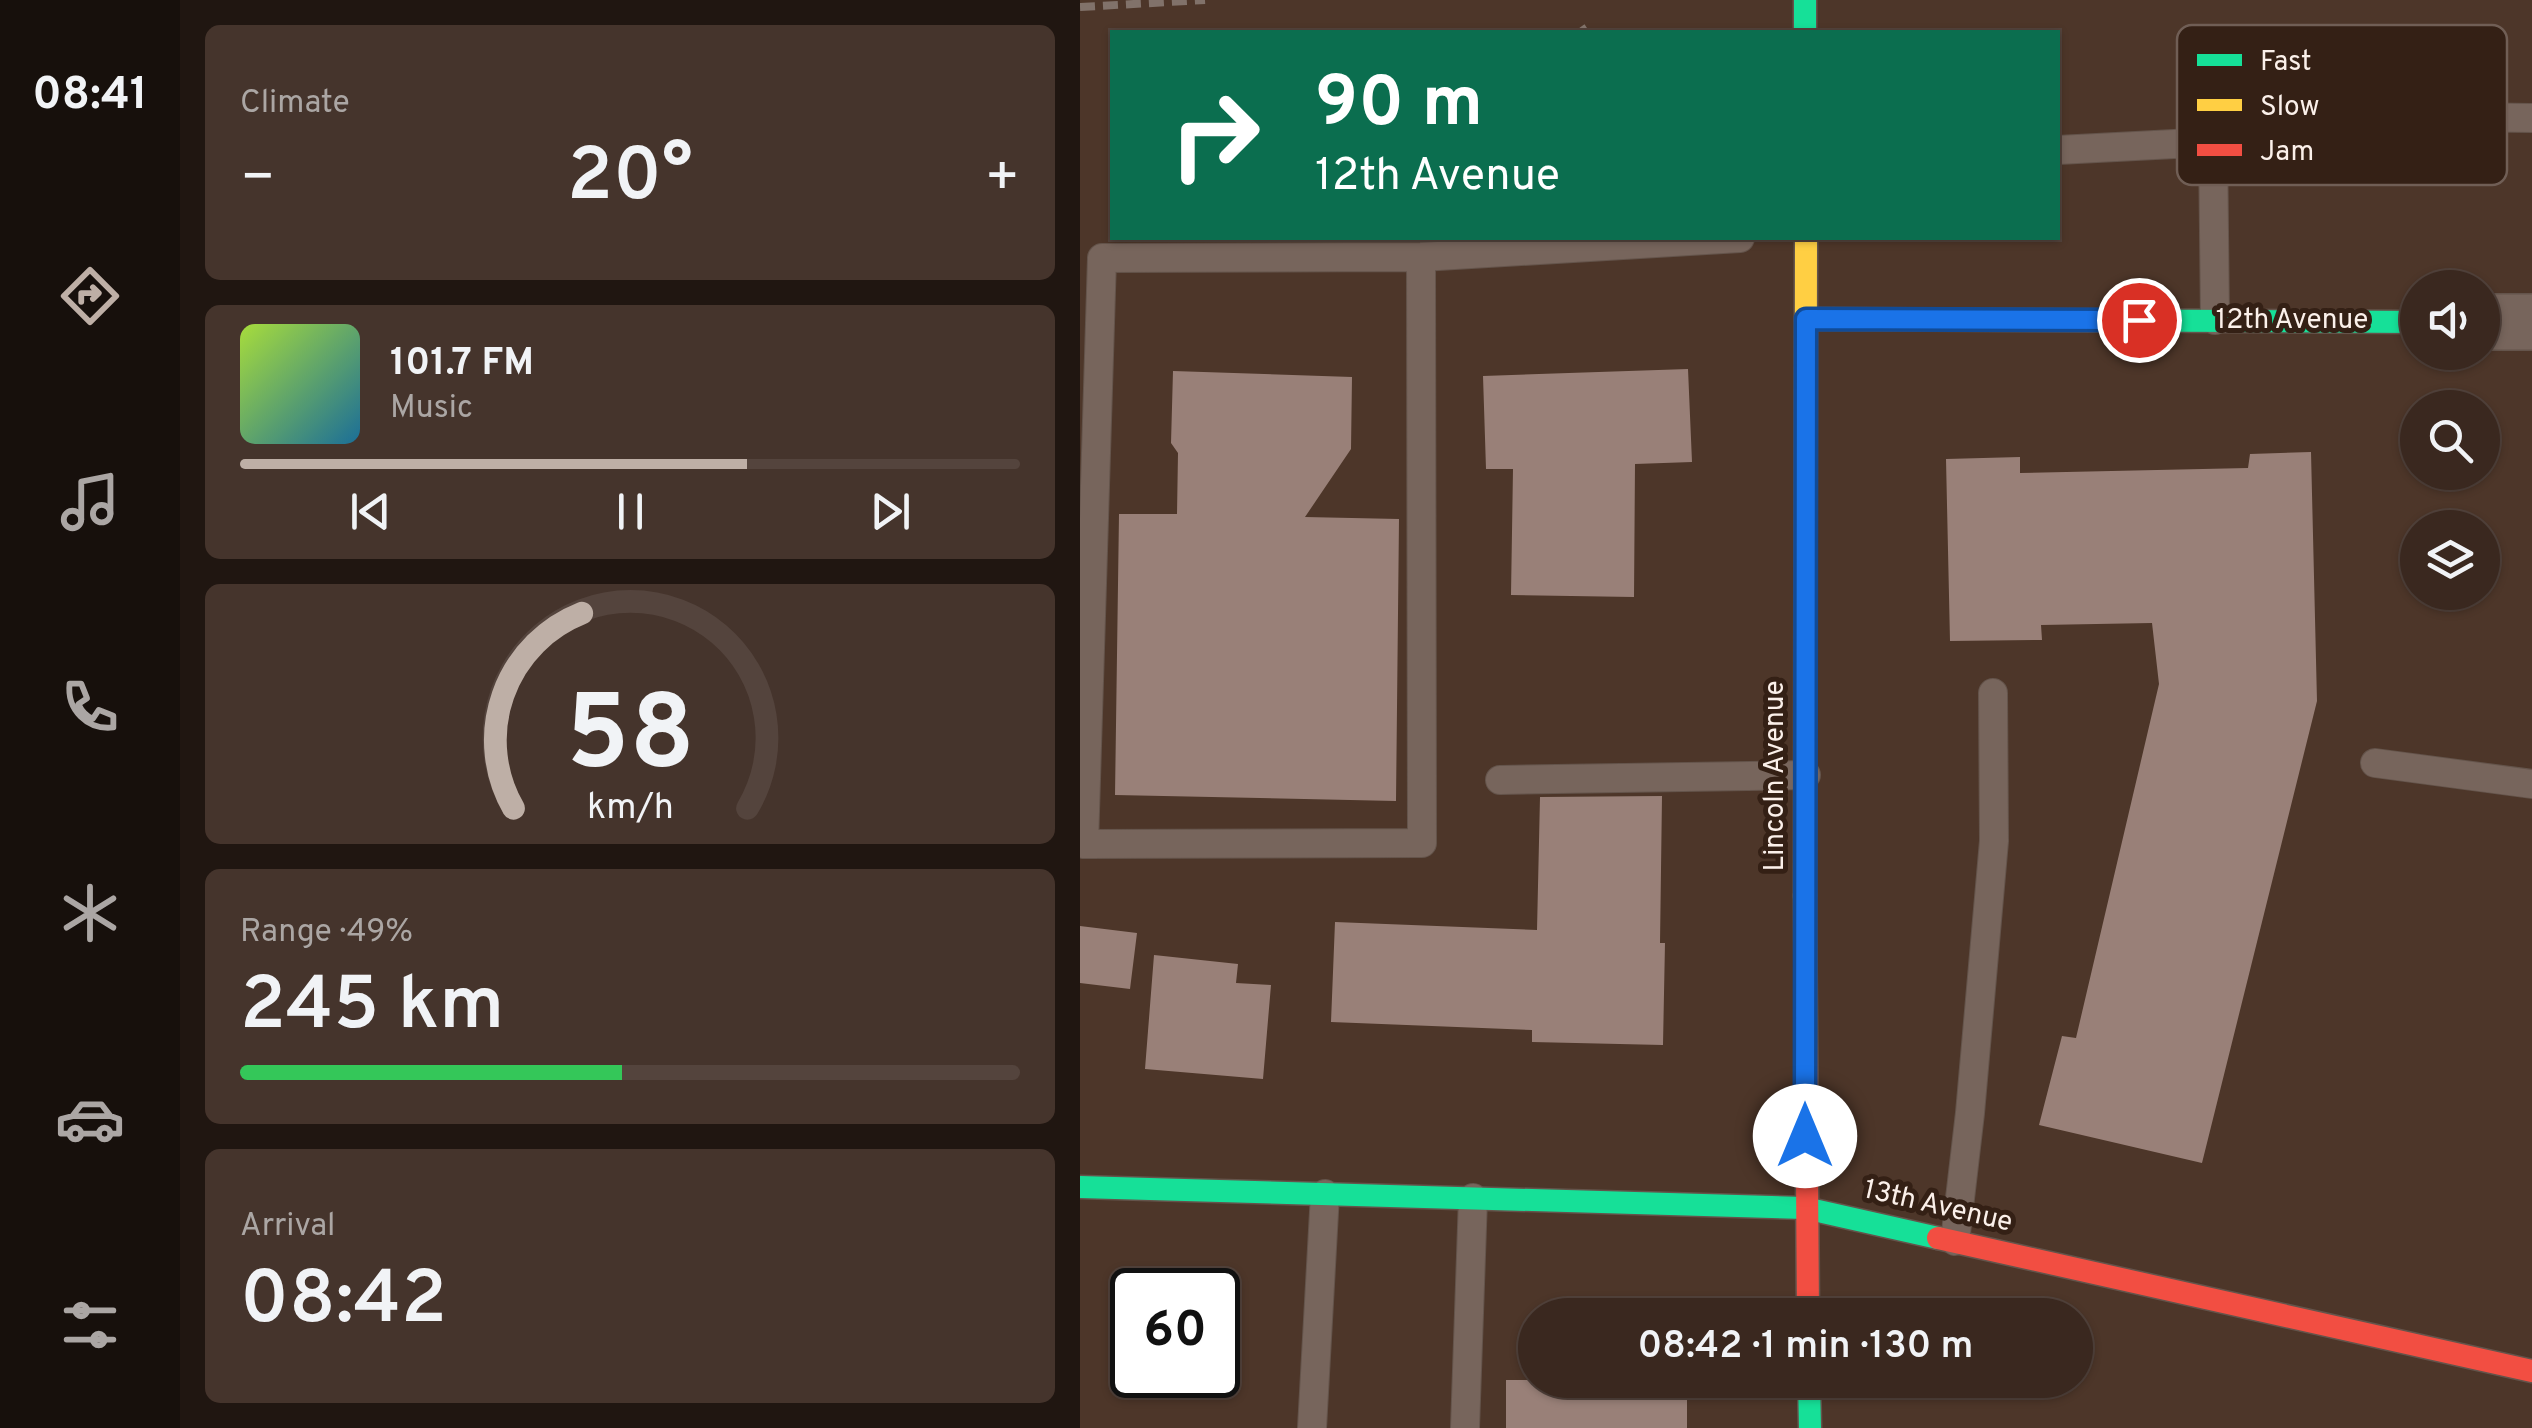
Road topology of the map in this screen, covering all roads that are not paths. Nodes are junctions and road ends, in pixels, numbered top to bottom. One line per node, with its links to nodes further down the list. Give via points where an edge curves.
1 (1805, 0): 2 (street)
2 (1805, 30)
3 (2507, 118): 4 (lane)
4 (2532, 118)
5 (2177, 144): 6 (lane)
6 (2060, 150)
7 (2213, 185): 12 (lane)
8 (1706, 240): 10 (lane)
9 (1806, 240): 11 (street, Lincoln Avenue)
10 (1420, 257): 16 (lane, via 1102,258); 16 (lane, via 1422,843 1084,844)
11 (1806, 319): 12 (street, 12th Avenue); 19 (street, Lincoln Avenue)
12 (2215, 320): 13 (street, 12th Avenue)
13 (2400, 322)
14 (2500, 322): 15 (street)
15 (2532, 322)
16 (1087, 512)
17 (1993, 693): 26 (lane, via 1994,841)
18 (2375, 763): 21 (lane)
19 (1806, 775): 20 (lane); 25 (street, Lincoln Avenue)
20 (1500, 780)
21 (2532, 784)
22 (1080, 1187): 23 (street, 13th Avenue)
23 (1325, 1194): 24 (street, 13th Avenue); 30 (lane)
24 (1473, 1198): 25 (street, 13th Avenue); 31 (lane)
25 (1804, 1208): 26 (street, 13th Avenue); 27 (street, Lincoln Avenue)
26 (1955, 1241): 28 (street, 13th Avenue)
27 (1807, 1298)
28 (2532, 1372)
29 (1809, 1398): 32 (street)
30 (1312, 1428)
31 (1465, 1428)
32 (1810, 1428)

